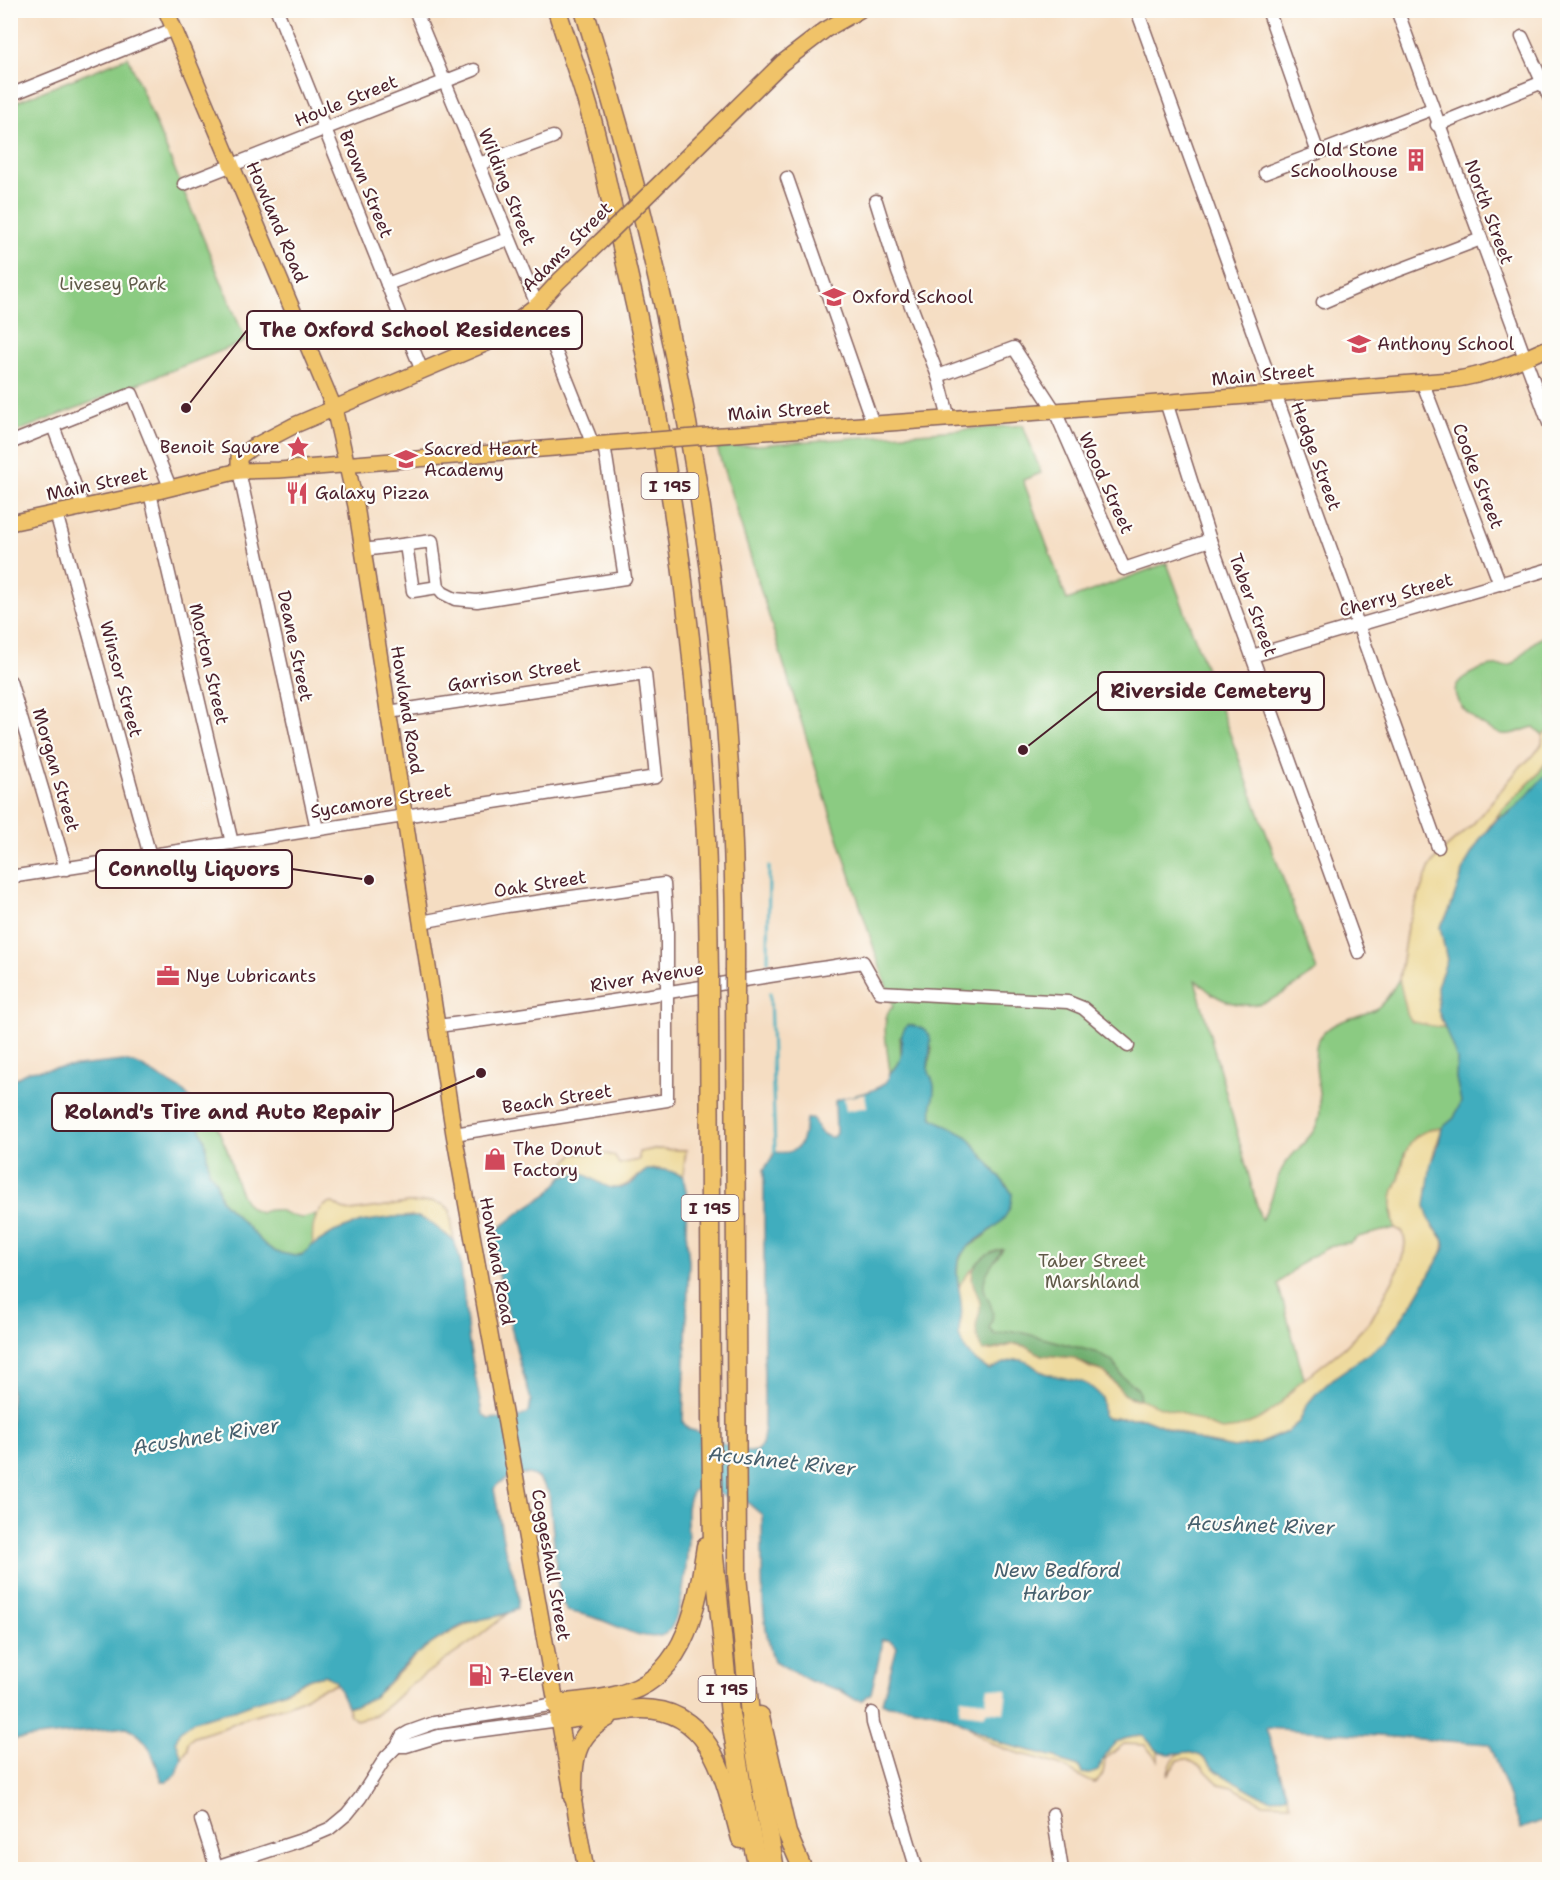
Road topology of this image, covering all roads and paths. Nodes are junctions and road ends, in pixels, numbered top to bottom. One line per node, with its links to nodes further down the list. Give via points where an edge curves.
1 (166, 10): 10 (main road, Howland Road)
2 (277, 10): 19 (street, Brown Street)
3 (415, 10): 13 (street, Wilding Street)
4 (557, 10): 80 (highway, I 195, bridge, via 587,101 631,282 668,472 700,737 709,974)
5 (584, 10): 81 (highway, I 195, bridge, via 654,264 682,396 718,638 735,883)
6 (860, 10): 32 (main road, Adams Street, bridge, via 825,30 782,63)
7 (1137, 10): 38 (street, Hedge Street)
8 (1268, 10): 21 (street)
9 (1397, 10): 17 (street, North Street)
10 (174, 29): 15 (street); 23 (main road, Howland Road)
11 (1522, 37): 14 (street)
12 (474, 70): 13 (street, Houle Street)
13 (443, 81): 19 (street, Houle Street); 22 (street, Wilding Street)
14 (1546, 81): 16 (street); 18 (street)
15 (10, 95)
16 (1550, 99)
17 (1432, 109): 18 (street, North Street); 21 (street)
18 (1437, 124): 29 (street, North Street)
19 (324, 129): 23 (street, Houle Street); 30 (street, Brown Street)
20 (553, 137): 22 (street)
21 (1318, 153): 24 (street)
22 (479, 164): 28 (street, Wilding Street)
23 (232, 165): 26 (street, Houle Street); 40 (main road, Howland Road)
24 (1265, 173)
25 (788, 178): 43 (street)
26 (184, 184)
27 (876, 201): 36 (street)
28 (509, 239): 30 (street); 32 (street, Wilding Street)
29 (1481, 239): 31 (street); 34 (street, North Street)
30 (387, 284): 35 (street, Brown Street)
31 (1323, 302)
32 (537, 305): 35 (main road, Adams Street, via 487,343); 47 (street, Wilding Street)
33 (1550, 347): 34 (main road, Main Street)
34 (1525, 358): 37 (main road, Main Street, via 1478,375); 45 (street, North Street)
35 (422, 371): 40 (main road, Adams Street)
36 (938, 376): 41 (street, Wood Street, via 1014,348); 42 (street)
37 (1422, 381): 38 (main road, Main Street); 59 (street, Cooke Street)
38 (1274, 393): 39 (main road, Main Street); 61 (street, Hedge Street)
39 (1166, 402): 41 (main road, Main Street); 55 (street, Taber Street)
40 (334, 408): 48 (main road, Howland Road); 49 (main road, Adams Street, via 251,448 239,457)
41 (1055, 411): 42 (main road, Main Street); 55 (street, Wood Street, via 1124,569)
42 (949, 418): 43 (main road, Main Street)
43 (873, 424): 47 (main road, Main Street, bridge)
44 (53, 426): 46 (street); 50 (street, via 132,394); 52 (street)
45 (1550, 426)
46 (10, 443)
47 (598, 444): 48 (main road, Main Street); 60 (street, Wilding Street, via 625,578 477,601 455,600)
48 (346, 464): 49 (main road, Main Street); 57 (main road, Howland Road)
49 (238, 471): 50 (main road, Main Street); 67 (street, Deane Street)
50 (170, 488): 51 (main road, Main Street)
51 (150, 493): 52 (main road, Main Street); 68 (street, Morton Street)
52 (83, 507): 53 (main road, Main Street)
53 (56, 513): 54 (main road, Main Street); 70 (street, Winsor Street)
54 (10, 523)
55 (1210, 540): 62 (street, Taber Street)
56 (406, 545): 57 (street); 60 (street, via 413,591); 60 (street, via 432,541)
57 (363, 550): 65 (main road, Howland Road)
58 (1550, 569): 59 (street, Cherry Street)
59 (1500, 584): 61 (street, Cherry Street)
60 (438, 587)
61 (1358, 625): 62 (street, Cherry Street); 69 (street, Hedge Street)
62 (1252, 656): 74 (street, Taber Street)
63 (645, 674): 65 (street, Garrison Street); 66 (street, Sycamore Street, via 656,777)
64 (10, 681): 71 (street, Morgan Street)
65 (388, 712): 66 (main road, Howland Road)
66 (404, 815): 67 (street, Sycamore Street); 73 (main road, Howland Road)
67 (317, 829): 68 (street, Sycamore Street)
68 (232, 843): 70 (street, Sycamore Street)
69 (1438, 846)
70 (150, 856): 71 (street, Sycamore Street)
71 (66, 869): 72 (street, Sycamore Street)
72 (10, 877)
73 (421, 922): 75 (street, Oak Street, via 664,884); 76 (main road, Howland Road)
74 (1359, 953)
75 (665, 992): 76 (street, River Avenue); 77 (street, River Avenue, via 863,962 880,992 1068,1002 1083,1008); 78 (street, Beach Street, via 667,1100)
76 (437, 1026): 78 (main road, Howland Road)
77 (1128, 1046)
78 (454, 1134): 79 (main road, Howland Road)
79 (509, 1445): 83 (main road, Coggeshall Street)
80 (711, 1505): 83 (highway, via 694,1610 684,1638 664,1668 629,1692); 91 (highway, I 195, via 728,1698)
81 (738, 1592): 92 (highway, I 195, via 753,1743); 93 (highway, via 753,1683 781,1805)
82 (627, 1711): 83 (highway); 85 (highway, via 604,1719 580,1742 574,1765); 90 (highway, via 668,1714 688,1724 703,1738 721,1771)
83 (557, 1712): 85 (main road, Coggeshall Street); 88 (street, via 397,1746 347,1814 329,1829)
84 (872, 1713): 94 (street)
85 (573, 1797): 89 (main road, Coggeshall Street)
86 (1053, 1814): 95 (street)
87 (201, 1820): 88 (street)
88 (217, 1869)
89 (586, 1869)
90 (750, 1869)
91 (758, 1869)
92 (775, 1869)
93 (803, 1869)
94 (917, 1869)
95 (1062, 1869)

